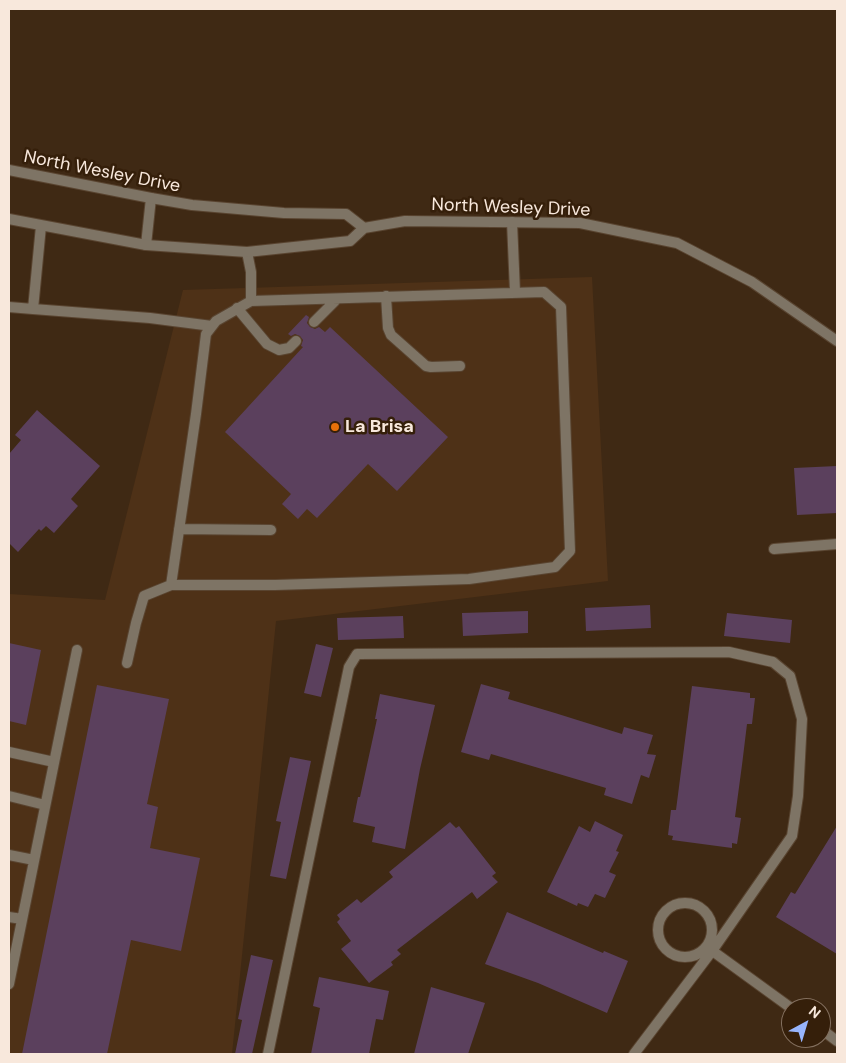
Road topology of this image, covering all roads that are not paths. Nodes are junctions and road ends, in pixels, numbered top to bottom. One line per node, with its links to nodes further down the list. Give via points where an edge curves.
1 (9, 170): 2 (street, North Wesley Drive)
2 (151, 198): 6 (street, North Wesley Drive, via 284,213 346,214); 7 (street)
3 (9, 219): 5 (street, North Wesley Drive)
4 (512, 222): 6 (street, North Wesley Drive, via 405,221); 9 (street); 19 (street, North Wesley Drive, via 580,223 677,242 752,282)
5 (41, 226): 7 (street, North Wesley Drive); 15 (street)
6 (364, 228): 8 (street, North Wesley Drive, via 350,241)
7 (146, 245): 8 (street, North Wesley Drive)
8 (248, 252): 12 (street)
9 (515, 292): 10 (street); 25 (street, via 544,292 561,307 570,551 555,567 469,579)
10 (386, 296): 11 (street); 20 (street, via 390,335 426,366)
11 (337, 299): 12 (street); 16 (street)
12 (251, 301): 14 (street)
13 (9, 306): 15 (street)
14 (238, 308): 17 (street, via 216,320); 18 (street, via 267,344 279,350 289,348)
15 (33, 310): 17 (street)
16 (314, 322)
17 (212, 326): 21 (street, via 206,334)
18 (296, 341)
19 (837, 341)
20 (460, 366)
21 (179, 529): 22 (street); 25 (street)
22 (271, 530)
23 (837, 544): 24 (street)
24 (774, 549)
25 (171, 585): 27 (street, via 144,596)
26 (77, 650): 29 (street)
27 (127, 663)
28 (9, 752): 29 (street)
29 (54, 762): 31 (street)
30 (9, 796): 31 (street)
31 (45, 805): 33 (street)
32 (9, 855): 33 (street)
33 (34, 860): 35 (street)
34 (9, 917): 35 (street)
35 (22, 919): 37 (street)
36 (709, 949): 36 (street, via 712,930 706,913 691,903 673,905 666,910 658,926 658,935 667,950 683,957); 38 (street); 39 (street, via 792,836 798,796 802,719 790,676 772,662 729,652 357,654 349,667); 40 (street)
37 (9, 978)
38 (781, 1001)
39 (268, 1054)
40 (634, 1054)

